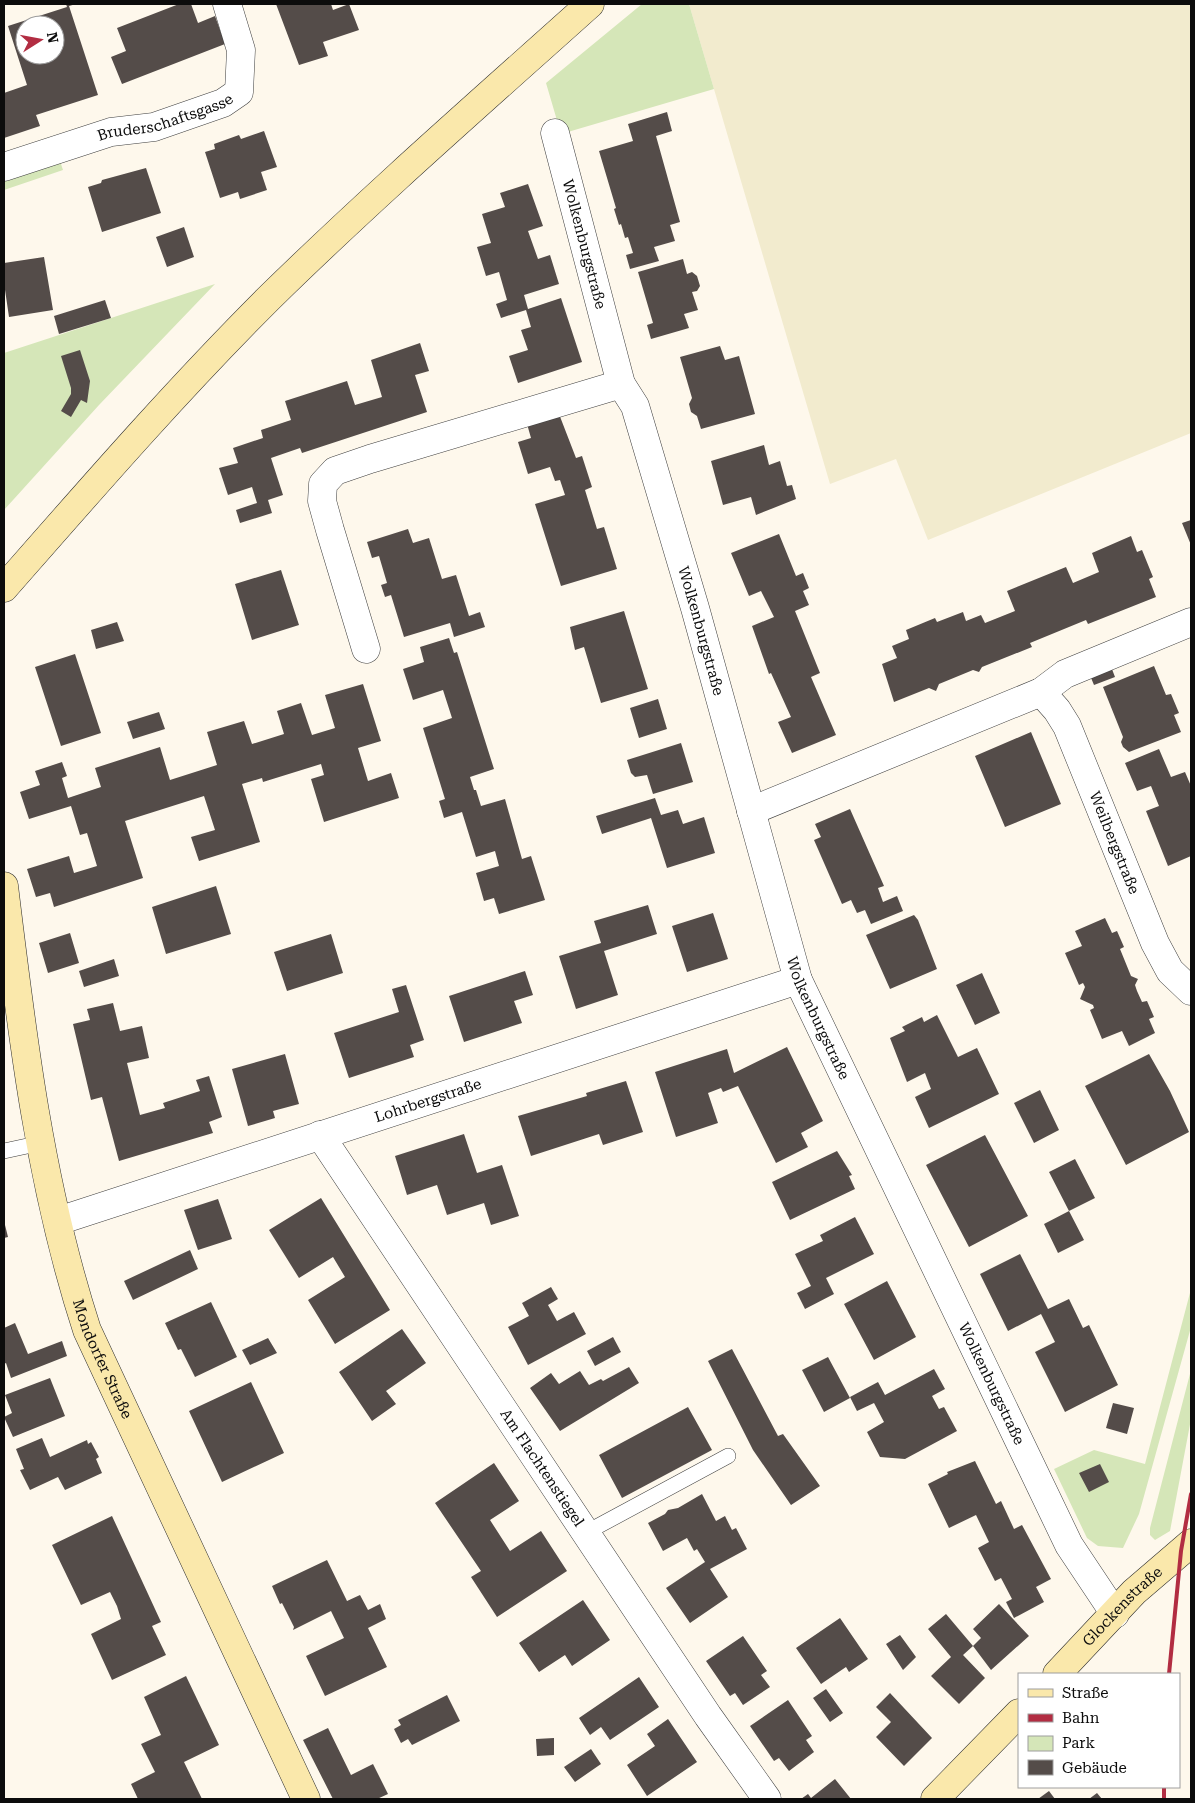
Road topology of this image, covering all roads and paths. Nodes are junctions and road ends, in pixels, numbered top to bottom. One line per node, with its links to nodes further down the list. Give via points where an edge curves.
1 (227, 4): 4 (street, Bruderschaftsgasse, via 241,50 239,92 223,103 154,126 111,132)
2 (590, 4): 6 (street, via 375,196 268,300 160,410)
3 (555, 133): 5 (street, Wolkenburgstraße)
4 (4, 167)
5 (621, 384): 8 (street, via 335,471 323,484 322,502); 10 (street, Wolkenburgstraße, via 635,406)
6 (4, 588)
7 (1191, 622): 9 (street, via 1065,674)
8 (366, 649)
9 (1040, 692): 10 (street); 13 (street, Weilbergstraße, via 1067,726 1155,943 1170,971)
10 (751, 810): 12 (street, Wolkenburgstraße)
11 (4, 886): 15 (street, Mondorfer Straße, via 22,1036)
12 (798, 980): 14 (street, Lohrbergstraße); 21 (street, Wolkenburgstraße, via 1069,1545)
13 (1191, 992)
14 (320, 1135): 17 (street, Lohrbergstraße); 19 (street, Am Flachtenstiegel)
15 (41, 1142): 16 (lane); 17 (street, Mondorfer Straße)
16 (4, 1150)
17 (58, 1221): 24 (street, Mondorfer Straße, via 87,1330)
18 (728, 1456): 19 (lane)
19 (587, 1532): 25 (street, Am Flachtenstiegel, via 708,1716)
20 (1191, 1543): 21 (street, Glockenstraße, via 1134,1592)
21 (1116, 1614): 22 (street, Glockenstraße)
22 (1057, 1673)
23 (1018, 1714): 26 (street)
24 (306, 1799)
25 (767, 1799)
26 (935, 1799)

